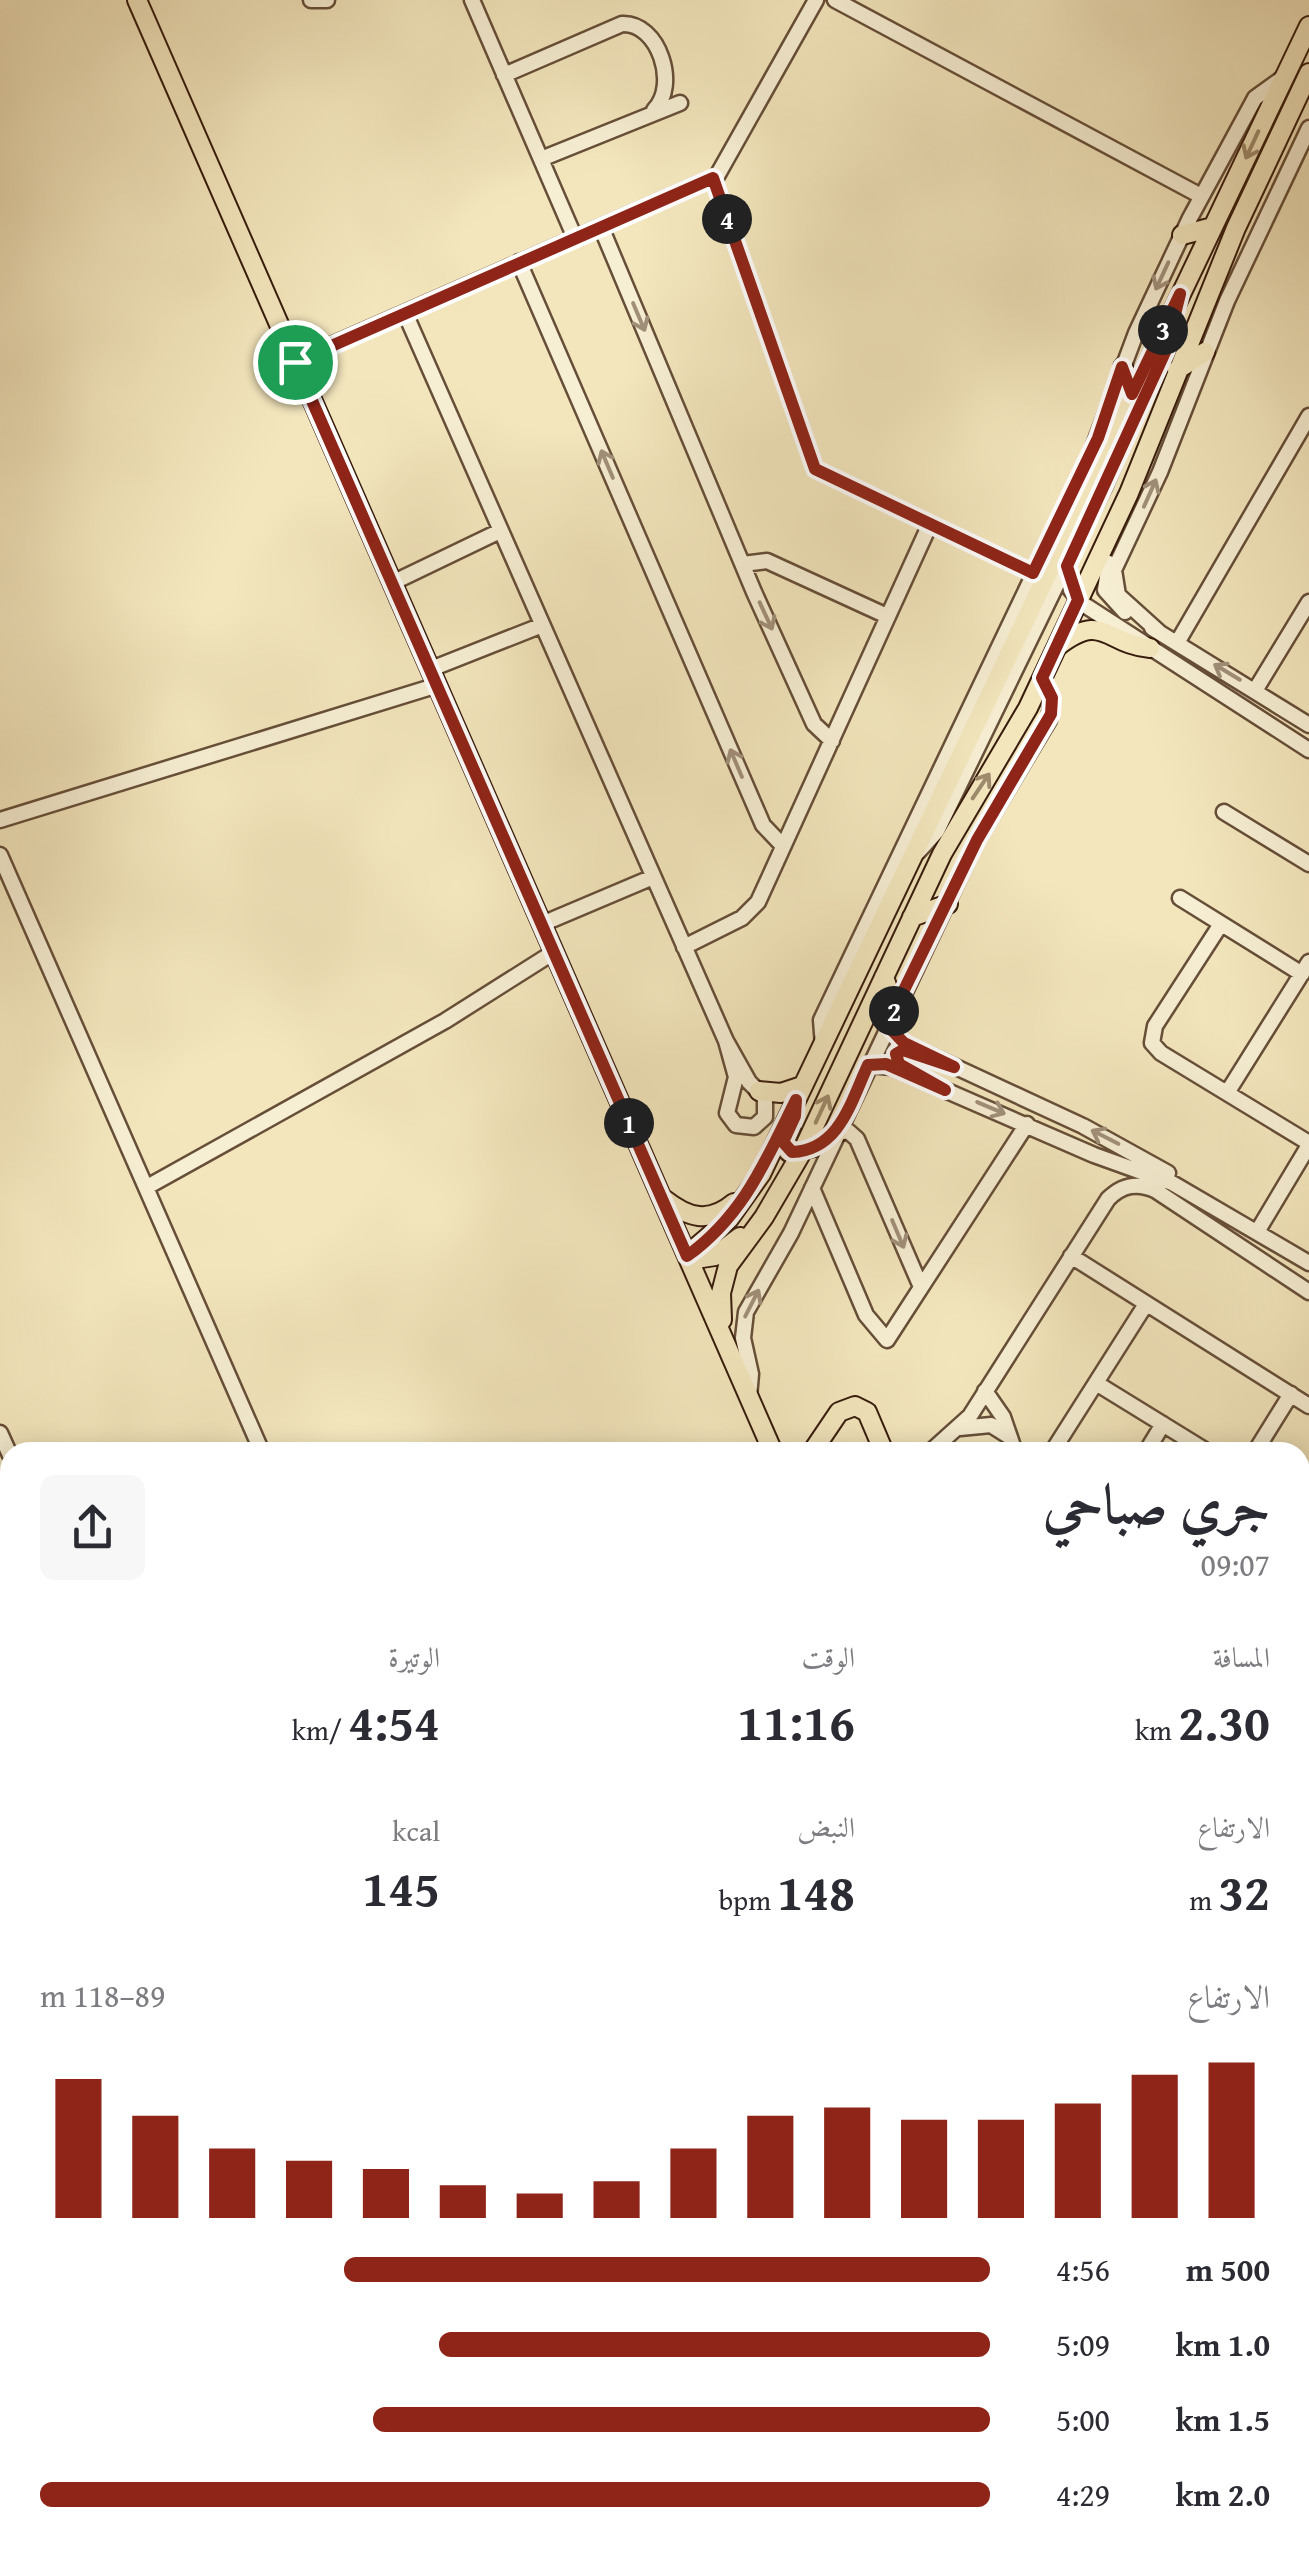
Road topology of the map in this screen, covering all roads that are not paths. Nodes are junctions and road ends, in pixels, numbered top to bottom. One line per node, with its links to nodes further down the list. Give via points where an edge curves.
1 (311, 0): 2 (street)
2 (327, 0)
3 (472, 0): 9 (street)
4 (816, 0): 15 (street, via 727,165)
5 (835, 0): 16 (street)
6 (143, 2): 25 (main road)
7 (1309, 26): 10 (main road)
8 (1309, 73): 27 (main road)
9 (504, 75): 12 (street, via 622,24 637,25 648,34 666,79 665,97); 14 (street)
10 (1284, 76): 16 (street, via 1255,98); 18 (main road, one-way to 18)
11 (680, 103): 12 (street)
12 (654, 110): 14 (street)
13 (1309, 128): 24 (street)
14 (541, 159): 20 (street)
15 (713, 178): 17 (street); 31 (street, via 815,469)
16 (1201, 196): 19 (street)
17 (601, 227): 20 (street); 33 (street, one-way to 33)
18 (1212, 227): 19 (main road); 22 (main road)
19 (1182, 234): 26 (street, one-way to 26)
20 (576, 238): 21 (street)
21 (520, 262): 23 (street); 53 (street, one-way to 21, via 764,825)
22 (1180, 294): 28 (main road); 34 (street, via 1166,350)
23 (405, 313): 25 (street); 32 (street)
24 (1205, 352): 27 (main road); 41 (street, one-way to 24, via 1118,595 1113,576)
25 (295, 362): 36 (main road)
26 (1122, 367): 28 (main road); 35 (street, via 1098,438)
27 (1176, 370): 30 (main road)
28 (1132, 394): 50 (main road)
29 (1309, 416): 42 (street)
30 (1129, 493): 37 (main road); 41 (street, via 1104,585 1114,604)
31 (930, 524): 35 (street); 39 (street)
32 (498, 532): 36 (street); 40 (street)
33 (743, 564): 39 (street, via 762,559); 48 (street, one-way to 48, via 814,724)
34 (1067, 566): 37 (street); 54 (street, via 937,831)
35 (1033, 573): 50 (street)
36 (392, 583): 44 (main road)
37 (1078, 600): 41 (street); 43 (main road)
38 (1308, 608): 46 (street)
39 (887, 616): 48 (street)
40 (540, 626): 44 (street); 57 (street)
41 (1155, 640): 42 (street); 43 (main road, via 1094,628); 49 (street)
42 (1178, 643): 46 (street, one-way to 42)
43 (1057, 646): 45 (main road)
44 (434, 677): 52 (street); 61 (main road)
45 (1042, 678): 59 (street, via 1051,714); 60 (main road, one-way to 45)
46 (1256, 690): 47 (street)
47 (1309, 725)
48 (832, 741): 53 (street)
49 (1309, 750)
50 (951, 766): 54 (main road); 69 (street, via 821,1020)
51 (1224, 812): 56 (street)
52 (0, 820)
53 (783, 846): 63 (street, via 753,908)
54 (918, 852): 69 (main road)
55 (0, 855): 81 (street)
56 (1309, 864)
57 (653, 878): 61 (street); 63 (street)
58 (1180, 898): 62 (street)
59 (948, 904): 60 (main road); 67 (street)
60 (912, 917): 66 (main road)
61 (542, 924): 64 (main road)
62 (1221, 924): 65 (street); 75 (street, via 1152,1038 1157,1050)
63 (684, 947): 68 (street)
64 (554, 952): 81 (street, via 446,1021); 84 (main road)
65 (1305, 968): 75 (street)
66 (884, 977): 67 (main road); 80 (main road, one-way to 66)
67 (891, 1017): 70 (street); 71 (street, via 904,1043)
68 (726, 1041): 73 (street); 73 (street, via 736,1078 726,1108 736,1125 750,1128 765,1117 767,1103)
69 (823, 1046): 74 (main road)
70 (868, 1065): 72 (street, via 886,1064); 77 (street)
71 (954, 1067): 72 (street, via 903,1050 896,1054 899,1064); 85 (street, one-way to 71, via 1108,1138)
72 (945, 1090): 76 (street, one-way to 76)
73 (759, 1091): 74 (main road)
74 (799, 1092): 78 (main road); 80 (main road, via 783,1145)
75 (1227, 1093): 79 (street)
76 (1027, 1124): 85 (street); 90 (street)
77 (837, 1133): 80 (main road); 82 (street); 90 (street, one-way to 90, via 857,1139)
78 (778, 1136): 84 (main road, via 742,1194 720,1213 687,1215); 88 (main road, via 738,1208)
79 (1309, 1144): 86 (street)
80 (802, 1152): 83 (main road)
81 (147, 1187): 101 (street)
82 (812, 1188): 90 (street, via 866,1314 888,1340); 97 (street, one-way to 82, via 746,1312)
83 (776, 1195): 88 (main road, via 722,1252); 93 (main road, via 725,1275)
84 (662, 1198): 88 (main road)
85 (1217, 1207): 86 (street)
86 (1257, 1232): 89 (street)
87 (1071, 1256): 91 (street, via 1112,1194 1143,1185); 92 (street); 95 (street)
88 (688, 1258): 93 (main road)
89 (1309, 1264)
90 (921, 1287)
91 (1309, 1292)
92 (1146, 1304): 94 (street); 96 (street)
93 (724, 1336): 97 (main road)
94 (1096, 1382): 99 (street); 108 (street)
95 (985, 1392): 100 (street); 107 (street)
96 (1291, 1394): 98 (street); 111 (street)
97 (749, 1398): 102 (main road)
98 (1309, 1406)
99 (1163, 1424): 109 (street); 110 (street)
100 (959, 1428): 105 (street); 106 (street, via 990,1426)
101 (258, 1442)
102 (769, 1442)
103 (819, 1442): 104 (main road, via 839,1412 855,1406 869,1416)
104 (880, 1442)
105 (942, 1442)
106 (1009, 1442)
107 (1011, 1442)
108 (1058, 1442)
109 (1152, 1442)
110 (1192, 1442)
111 (1262, 1442)

